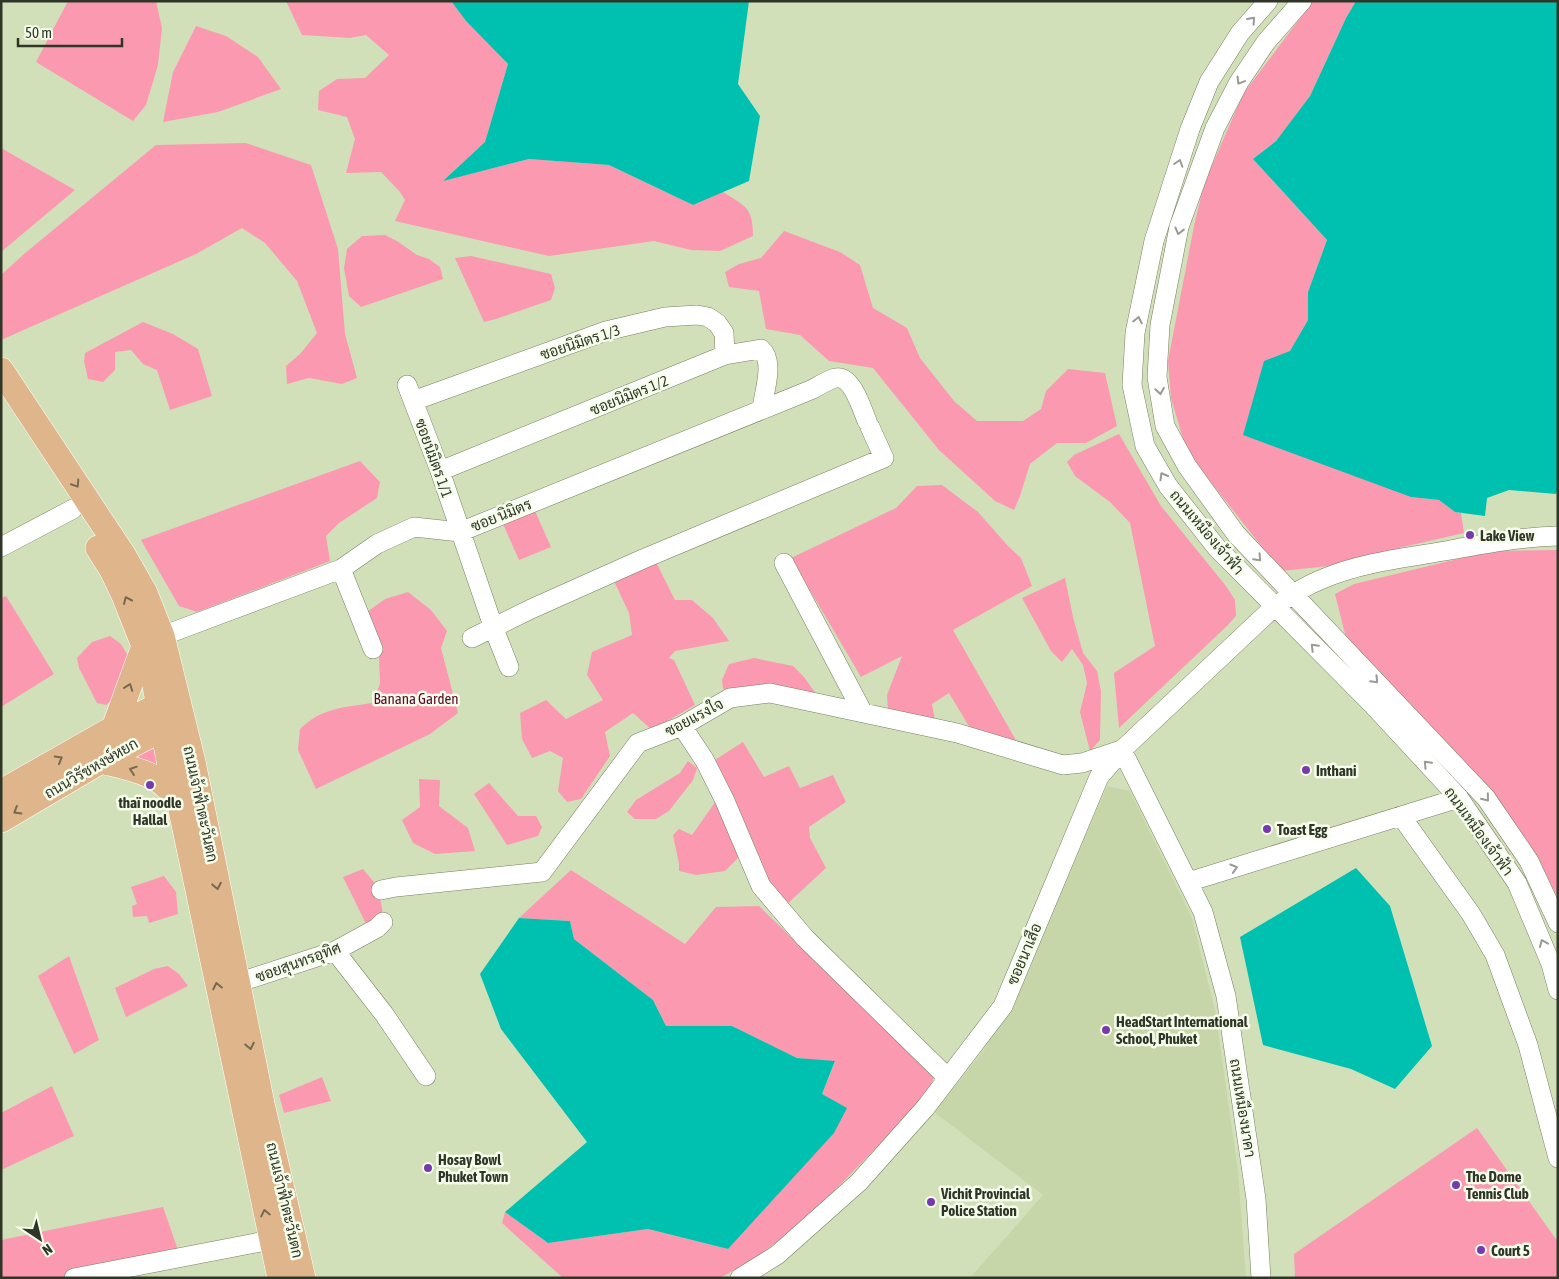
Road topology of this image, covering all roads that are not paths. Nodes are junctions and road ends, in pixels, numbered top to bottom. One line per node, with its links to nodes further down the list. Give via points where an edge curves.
1 (1268, 1): 14 (street, ถนนเหมืองเจ้าฟ้า, one-way to 1, via 1168,486 1145,446 1132,385 1135,333 1154,241 1190,129 1210,82 1240,33)
2 (1302, 1): 11 (street, ถนนเหมืองเจ้าฟ้า, one-way to 11, via 1266,42 1244,74 1215,128 1179,228 1160,325 1157,377 1165,426 1187,466)
3 (725, 355): 5 (street, ซอยนิมิตร 1/3, via 724,333 708,317 665,316 606,331); 7 (street, ซอยนิมิตร 1/2, via 762,349 766,354 769,362); 8 (street, ซอยนิมิตร 1/2)
4 (1, 370): 21 (main road, ถนนเจ้าฟ้าตะวันตก, one-way to 21, via 145,593)
5 (410, 393): 8 (street, ซอยนิมิตร 1/1)
6 (1, 398): 9 (main road, ถนนเจ้าฟ้าตะวันตก)
7 (762, 408): 10 (street, ซอย นิมิตร); 19 (street, ซอย นิมิตร, via 835,378 843,378 853,389 884,458 643,559)
8 (440, 471): 10 (street, ซอยนิมิตร 1/1)
9 (73, 509): 13 (street); 21 (main road, ถนนเจ้าฟ้าตะวันตก, one-way to 9, via 134,617 115,577)
10 (460, 532): 16 (street, ซอย นิมิตร, via 414,527 377,544); 19 (street, ซอยนิมิตร 1/1)
11 (1236, 534): 14 (street); 17 (street, ถนนเหมืองเจ้าฟ้า, one-way to 17)
12 (1558, 536): 17 (street, ซอยนาเสือ, via 1469,546 1370,564 1320,580)
13 (1, 547)
14 (1217, 548): 18 (street, ถนนเหมืองเจ้าฟ้า)
15 (784, 563): 25 (street)
16 (341, 569): 21 (street, ซอย นิมิตร); 22 (street)
17 (1292, 594): 18 (street, ซอยนาเสือ); 38 (street, ถนนเหมืองเจ้าฟ้า, one-way to 38, via 1486,798 1529,861)
18 (1274, 607): 28 (street, ซอยนาเสือ); 31 (street, ถนนเหมืองเจ้าฟ้า, one-way to 18, via 1373,705)
19 (494, 629): 20 (street); 23 (street, ซอยนิมิตร 1/1)
20 (472, 638)
21 (153, 641): 24 (main road, ถนนเจ้าฟ้าตะวันตก, via 153,675); 27 (main road, one-way to 21)
22 (373, 649)
23 (509, 666)
24 (170, 712): 27 (main road, ถนนวิรัชหงษ์หยก); 29 (main road, ถนนวิรัชหงษ์หยก); 32 (main road, ถนนเจ้าฟ้าตะวันตก, via 170,766); 40 (main road, ถนนเจ้าฟ้าตะวันตก, one-way to 40, via 193,762)
25 (863, 712): 26 (street, ซอยแรงใจ, via 770,692 730,698); 28 (street, ซอยแรงใจ, via 957,733 1064,765)
26 (682, 726): 36 (street, ซอยแรงใจ, via 638,743 542,872); 43 (street, via 726,801 761,886 805,938)
27 (114, 728): 30 (main road, ถนนวิรัชหงษ์หยก, one-way to 27)
28 (1122, 750): 35 (street, ถนนเหมืองนาคา); 43 (street, ซอยนาเสือ, via 1098,777 1003,1006)
29 (101, 761): 32 (main road, one-way to 29, via 173,793 160,780); 34 (main road, ถนนวิรัชหงษ์หยก, one-way to 34)
30 (1, 792)
31 (1459, 798): 33 (street); 41 (street, ถนนเหมืองเจ้าฟ้า, one-way to 31, via 1551,964 1517,883)
32 (181, 810): 45 (main road, ถนนเจ้าฟ้าตะวันตก, one-way to 32)
33 (1401, 816): 35 (street, one-way to 33); 44 (street, via 1472,914 1495,955 1528,1044)
34 (1, 820)
35 (1188, 882): 50 (street, ถนนเหมืองนาคา, via 1203,912 1226,996 1256,1199)
36 (381, 890)
37 (383, 922): 39 (street, ซอยสุนทรอุทิศ)
38 (1558, 923)
39 (335, 951): 40 (street, ซอยสุนทรอุทิศ); 42 (street, via 384,1014)
40 (237, 983): 48 (main road, ถนนเจ้าฟ้าตะวันตก, one-way to 48)
41 (1558, 990)
42 (426, 1076)
43 (948, 1078): 49 (street, ซอยนาเสือ, via 859,1182 777,1255)
44 (1558, 1158)
45 (271, 1240): 46 (street); 47 (main road, ถนนเจ้าฟ้าตะวันตก)
46 (74, 1278)
47 (280, 1278)
48 (303, 1278)
49 (740, 1278)
50 (1261, 1278)

